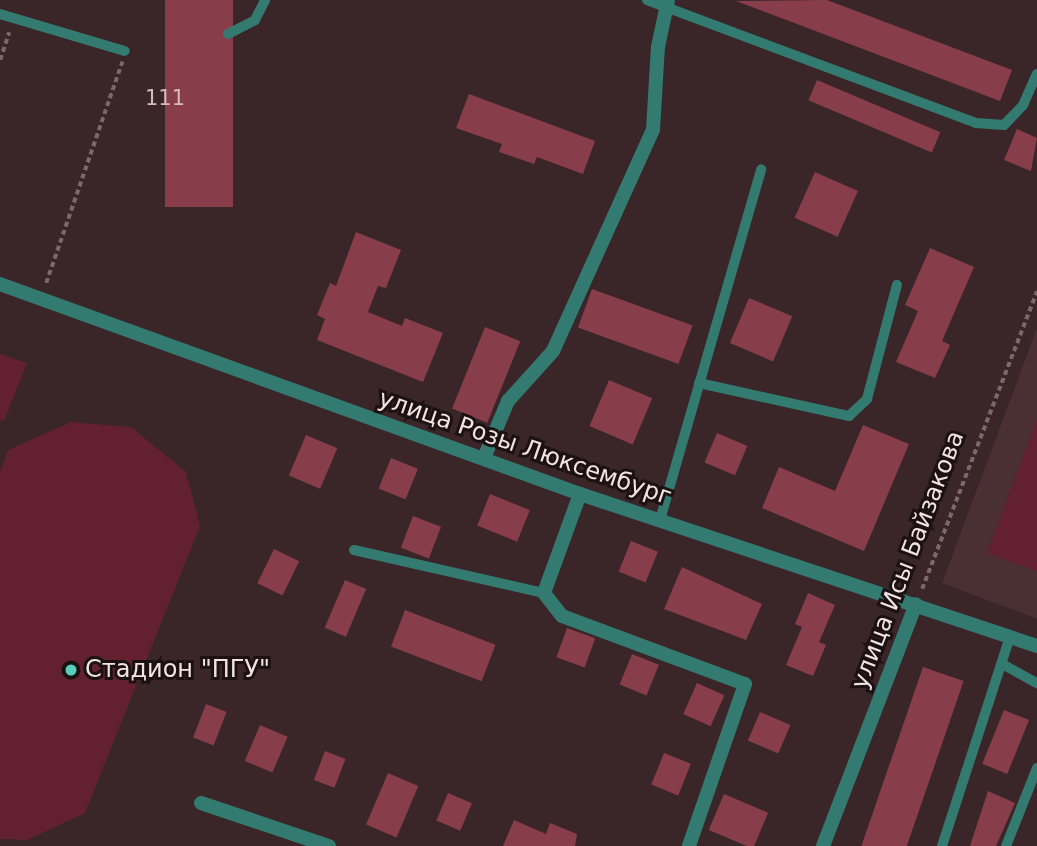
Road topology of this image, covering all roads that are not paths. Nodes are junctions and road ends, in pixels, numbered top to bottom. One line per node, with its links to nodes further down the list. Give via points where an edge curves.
1 (265, 0): 5 (lane, via 255,20)
2 (646, 0): 3 (lane)
3 (666, 3): 7 (lane, via 976,123 1004,125 1023,106); 12 (street, via 653,130 554,351 508,401)
4 (0, 14): 6 (lane)
5 (229, 34)
6 (125, 51)
7 (1037, 74)
8 (761, 169): 11 (lane)
9 (0, 284): 12 (street, улица Розы Люксембург)
10 (897, 285): 11 (lane, via 867,399 849,416)
11 (699, 383): 14 (lane)
12 (484, 458): 13 (street, улица Розы Люксембург)
13 (580, 494): 14 (street, улица Розы Люксембург); 16 (street)
14 (660, 520): 17 (street, улица Розы Люксембург)
15 (354, 550): 16 (lane)
16 (544, 593): 25 (street, via 562,615 745,684)
17 (916, 604): 18 (street, улица Розы Люксембург); 26 (street, улица Исы Байзакова)
18 (1010, 637): 19 (street, улица Розы Люксембург); 20 (lane)
19 (1037, 646)
20 (1004, 666): 21 (lane); 27 (lane)
21 (1037, 683)
22 (1037, 768): 28 (lane)
23 (201, 803): 24 (street)
24 (329, 846)
25 (690, 846)
26 (823, 846)
27 (942, 846)
28 (1006, 846)

